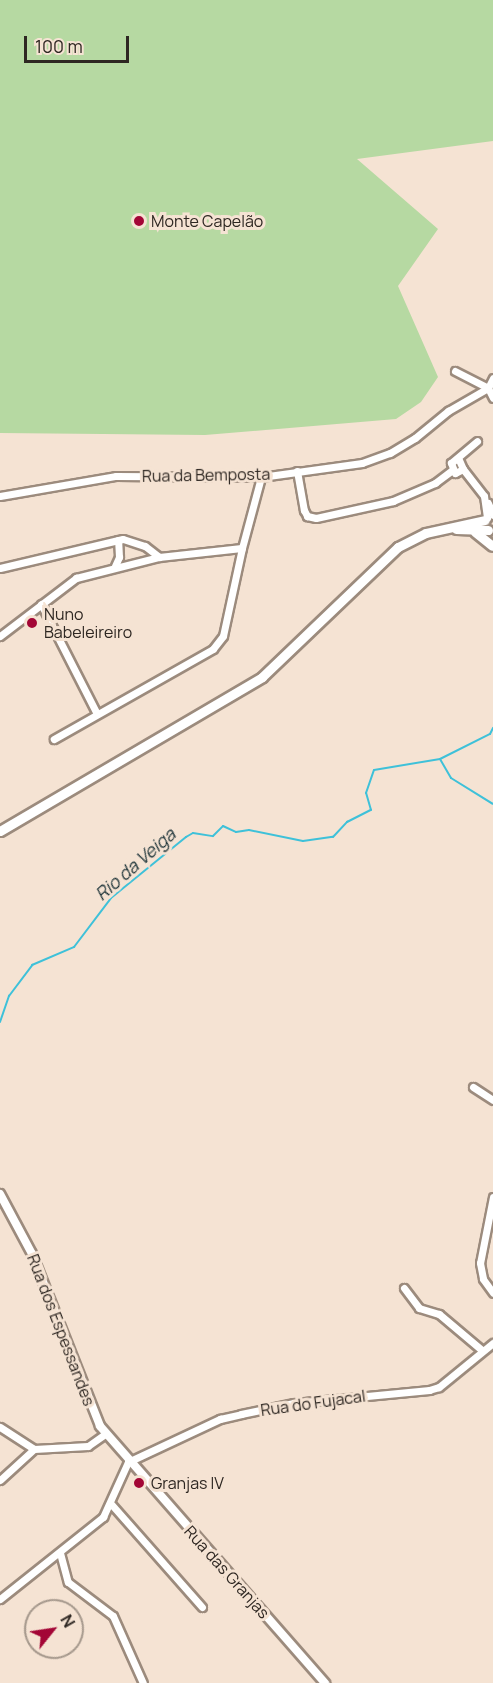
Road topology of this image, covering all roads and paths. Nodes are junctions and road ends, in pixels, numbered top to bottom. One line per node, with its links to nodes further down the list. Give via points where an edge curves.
1 (455, 370): 3 (street)
2 (493, 378): 3 (street, Rua da Bemposta)
3 (488, 388): 4 (street); 9 (street, Rua da Bemposta, via 390,453 362,463)
4 (493, 398)
5 (477, 441): 6 (street)
6 (459, 460): 7 (street); 8 (street, via 451,463)
7 (463, 469): 8 (street, via 458,473); 12 (street, via 484,496)
8 (452, 470): 9 (street, via 435,483 393,501 316,518 307,516 304,510)
9 (297, 471): 10 (street, Rua da Bemposta)
10 (261, 477): 11 (street, Rua da Bemposta, via 116,476); 17 (street)
11 (0, 496)
12 (489, 517): 13 (main road); 15 (main road)
13 (454, 529): 14 (main road); 26 (main road, via 426,533 398,547 262,677)
14 (472, 531): 15 (main road); 18 (main road)
15 (490, 531): 18 (main road)
16 (118, 540): 19 (street, via 134,541); 20 (street, via 120,557); 21 (street)
17 (242, 548): 19 (street); 24 (street, via 223,636 213,649)
18 (493, 548)
19 (159, 557): 20 (street)
20 (114, 566): 22 (street, via 76,578)
21 (0, 568)
22 (41, 604): 23 (street); 24 (street)
23 (0, 636)
24 (97, 714): 25 (street)
25 (54, 739)
26 (0, 831)
27 (473, 1087): 28 (street)
28 (493, 1100)
29 (0, 1194): 36 (street, Rua dos Espessandes, via 32,1254 81,1383)
30 (493, 1197): 32 (street, via 480,1263 483,1279)
31 (404, 1288): 34 (street, via 419,1308 440,1314)
32 (493, 1293)
33 (493, 1343): 34 (street, Rua do Fujacal)
34 (483, 1351): 38 (street, Rua do Fujacal, via 439,1387 294,1403 220,1419)
35 (0, 1427): 37 (street)
36 (105, 1434): 37 (street, via 88,1446); 38 (street, Rua dos Espessandes)
37 (34, 1449): 39 (street)
38 (128, 1462): 40 (street); 45 (street, Rua das Granjas)
39 (0, 1480)
40 (112, 1505): 41 (street, via 104,1517); 43 (street)
41 (60, 1553): 42 (street); 44 (street, via 68,1582 113,1616)
42 (0, 1599)
43 (202, 1607)
44 (143, 1683)
45 (325, 1683)

